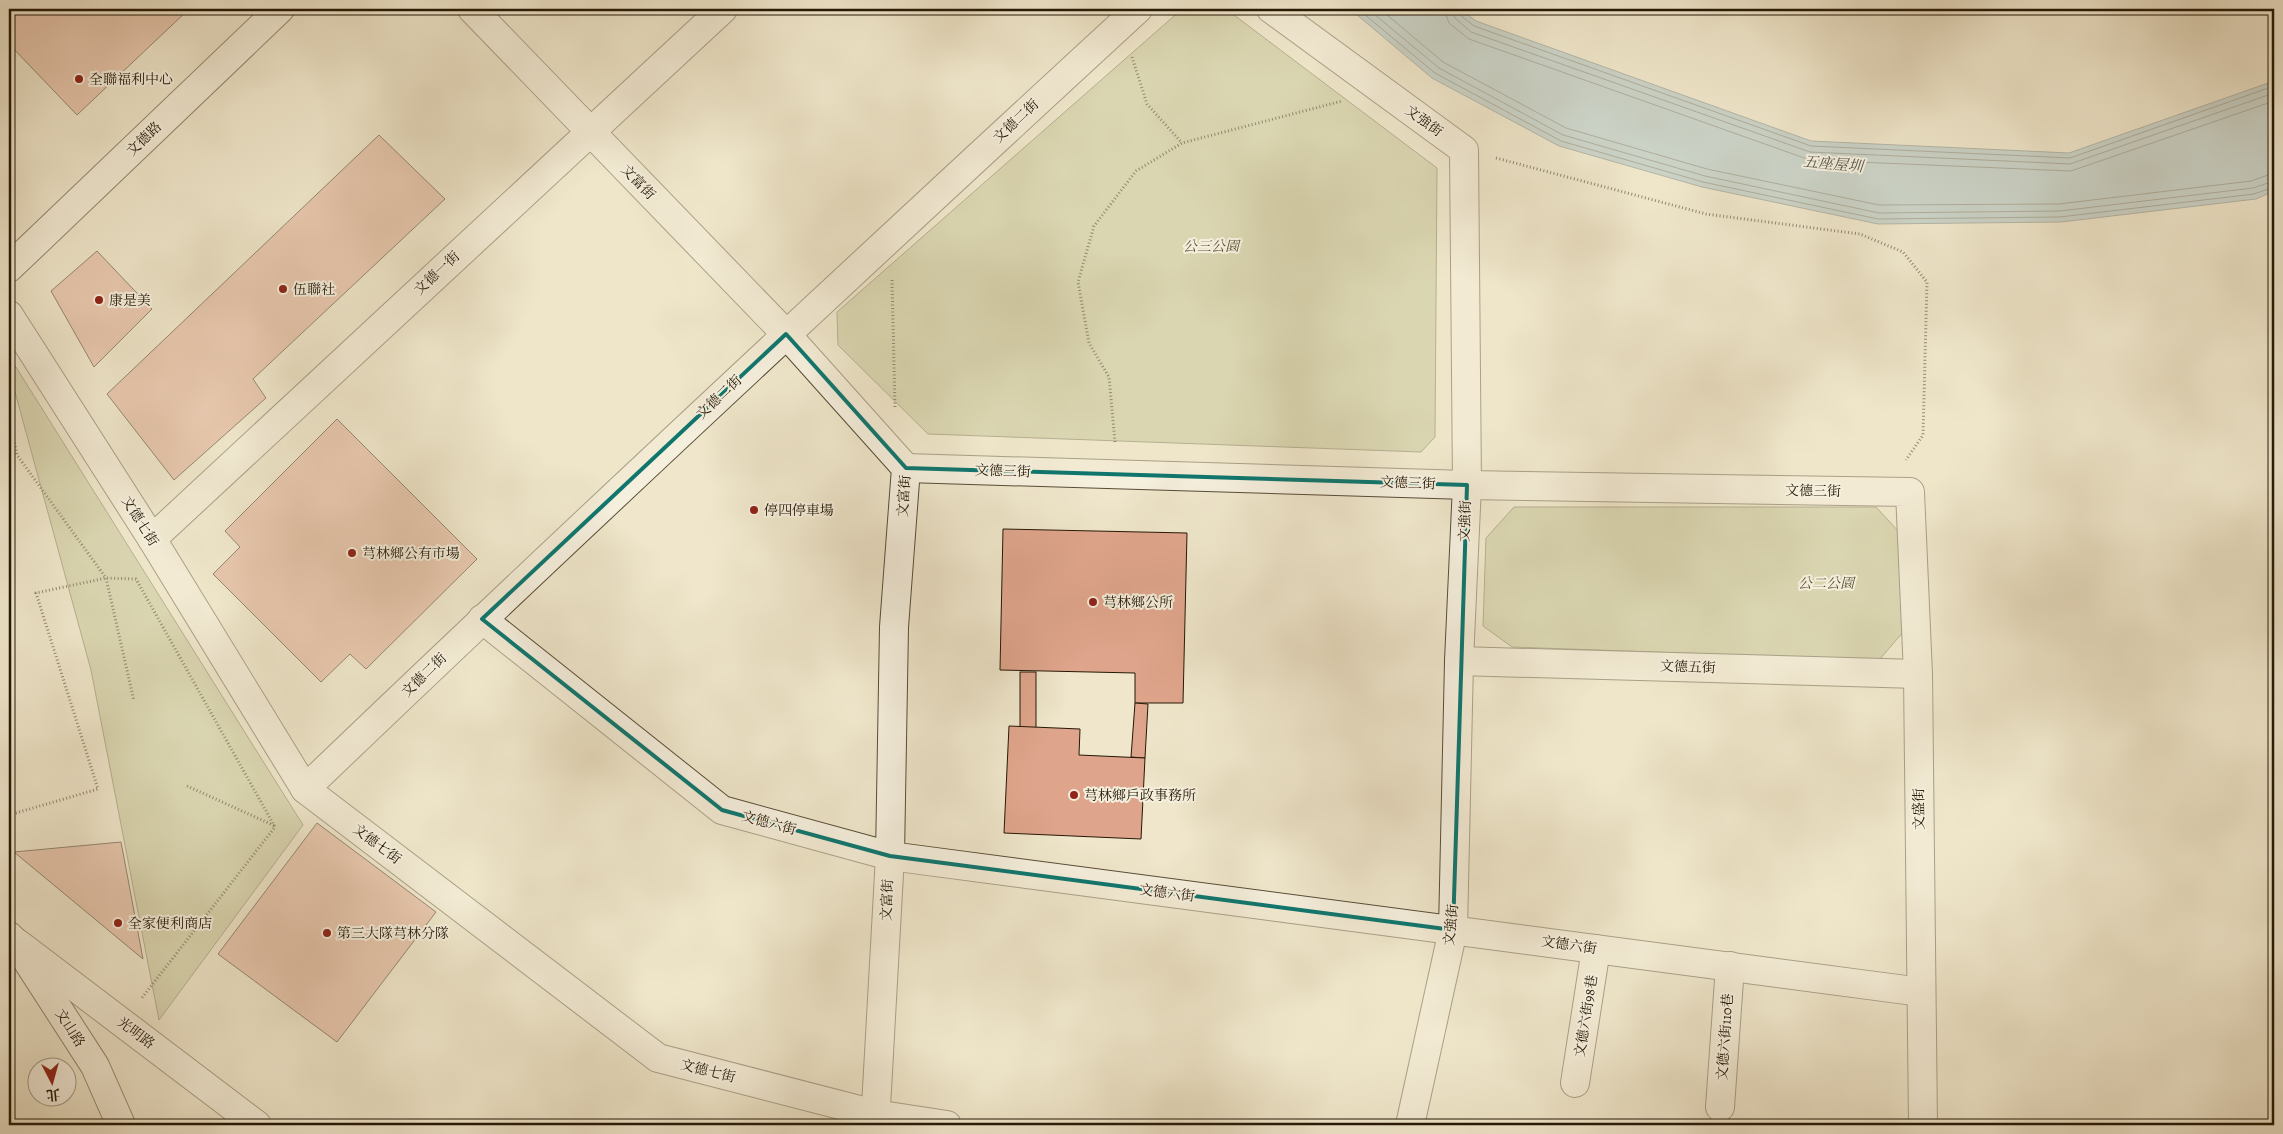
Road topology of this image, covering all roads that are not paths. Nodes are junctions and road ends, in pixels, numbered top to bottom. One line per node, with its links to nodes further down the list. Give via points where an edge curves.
1 (280, 9): 7 (street, 文德路)
2 (472, 9): 6 (street, 文富街)
3 (723, 9): 6 (street, 文德一街)
4 (1271, 9): 11 (street, 文強街, via 1464,150)
5 (1129, 17): 9 (street, 文德二街)
6 (589, 131): 9 (street, 文富街); 13 (street, 文德一街)
7 (9, 268)
8 (9, 315): 13 (street, 文德七街)
9 (786, 334): 10 (street, 文富街); 14 (street, 文德二街)
10 (906, 468): 11 (street, 文德三街); 18 (street, 文富街, via 894,627)
11 (1467, 485): 12 (street, 文德三街); 15 (street, 文強街)
12 (1904, 492): 16 (street, 文盛街)
13 (152, 540): 17 (street, 文德七街)
14 (482, 619): 17 (street, 文德二街); 18 (street, 文德六街, via 722,810)
15 (1459, 660): 16 (street, 文德五街); 19 (street, 文強街)
16 (1918, 674): 23 (street, 文盛街)
17 (305, 789): 26 (street, 文德七街, via 658,1058)
18 (890, 856): 19 (street, 文德六街); 26 (street, 文富街)
19 (1453, 930): 21 (street, 文德六街); 30 (street, 文強街)
20 (11, 942): 27 (street, 文山路, via 95,1066); 28 (street, 光明路)
21 (1596, 949): 22 (street, 文德六街); 24 (street, 文德六街98巷)
22 (1730, 966): 23 (street, 文德六街); 25 (street, 文德六街110巷)
23 (1921, 992): 31 (street, 文盛街)
24 (1575, 1083)
25 (1720, 1107)
26 (875, 1119): 29 (street, 文德七街)
27 (121, 1125)
28 (257, 1125)
29 (947, 1125)
30 (1410, 1125)
31 (1923, 1125)

